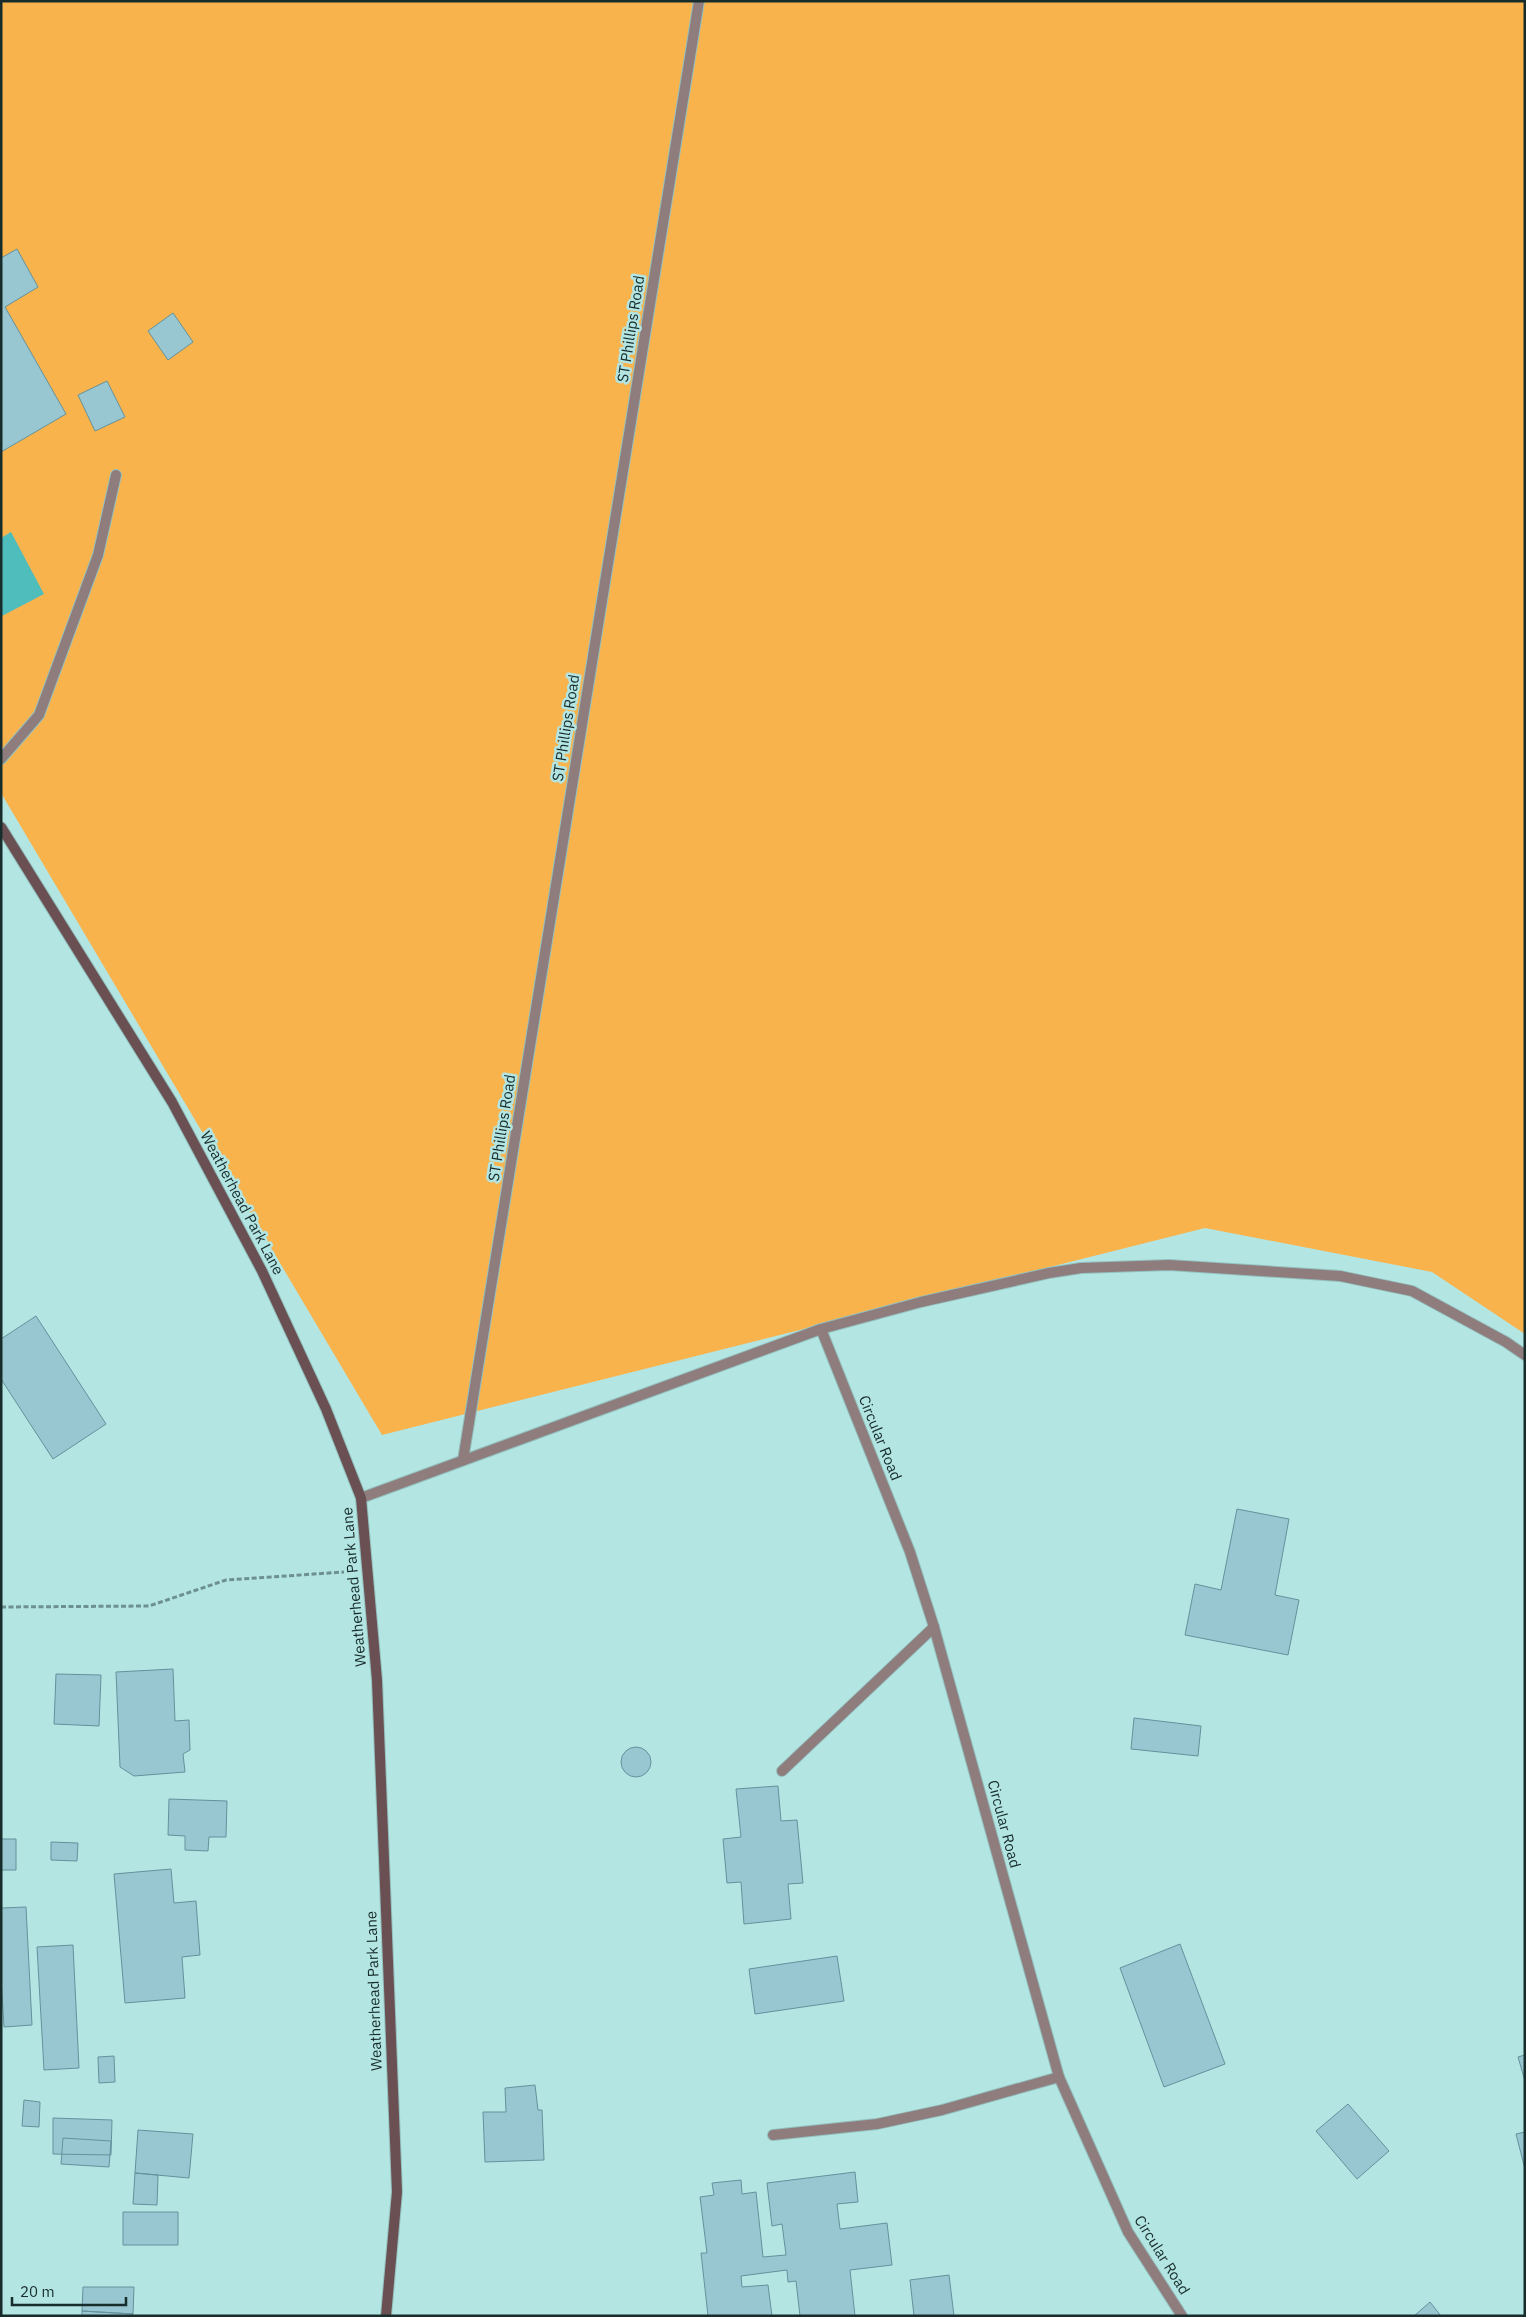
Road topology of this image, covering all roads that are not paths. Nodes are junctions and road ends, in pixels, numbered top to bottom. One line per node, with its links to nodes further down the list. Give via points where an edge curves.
1 (699, 1): 7 (street, ST Phillips Road)
2 (116, 475): 3 (street, via 98,555 39,715)
3 (1, 759)
4 (1, 827): 8 (main road, Weatherhead Park Lane, via 172,1102 262,1271 326,1409)
5 (821, 1329): 6 (street, via 1049,1273 1081,1268 1169,1264 1340,1276 1412,1291 1506,1342); 7 (street); 9 (street, Circular Road, via 910,1552)
6 (1525, 1356)
7 (463, 1460): 8 (street)
8 (361, 1498): 13 (main road, Weatherhead Park Lane, via 378,1680 397,2192)
9 (934, 1627): 10 (street); 11 (street, Circular Road)
10 (782, 1771)
11 (1059, 2077): 12 (street, via 942,2110 877,2124); 14 (street, Circular Road, via 1128,2232)
12 (773, 2135)
13 (386, 2316)
14 (1182, 2316)

